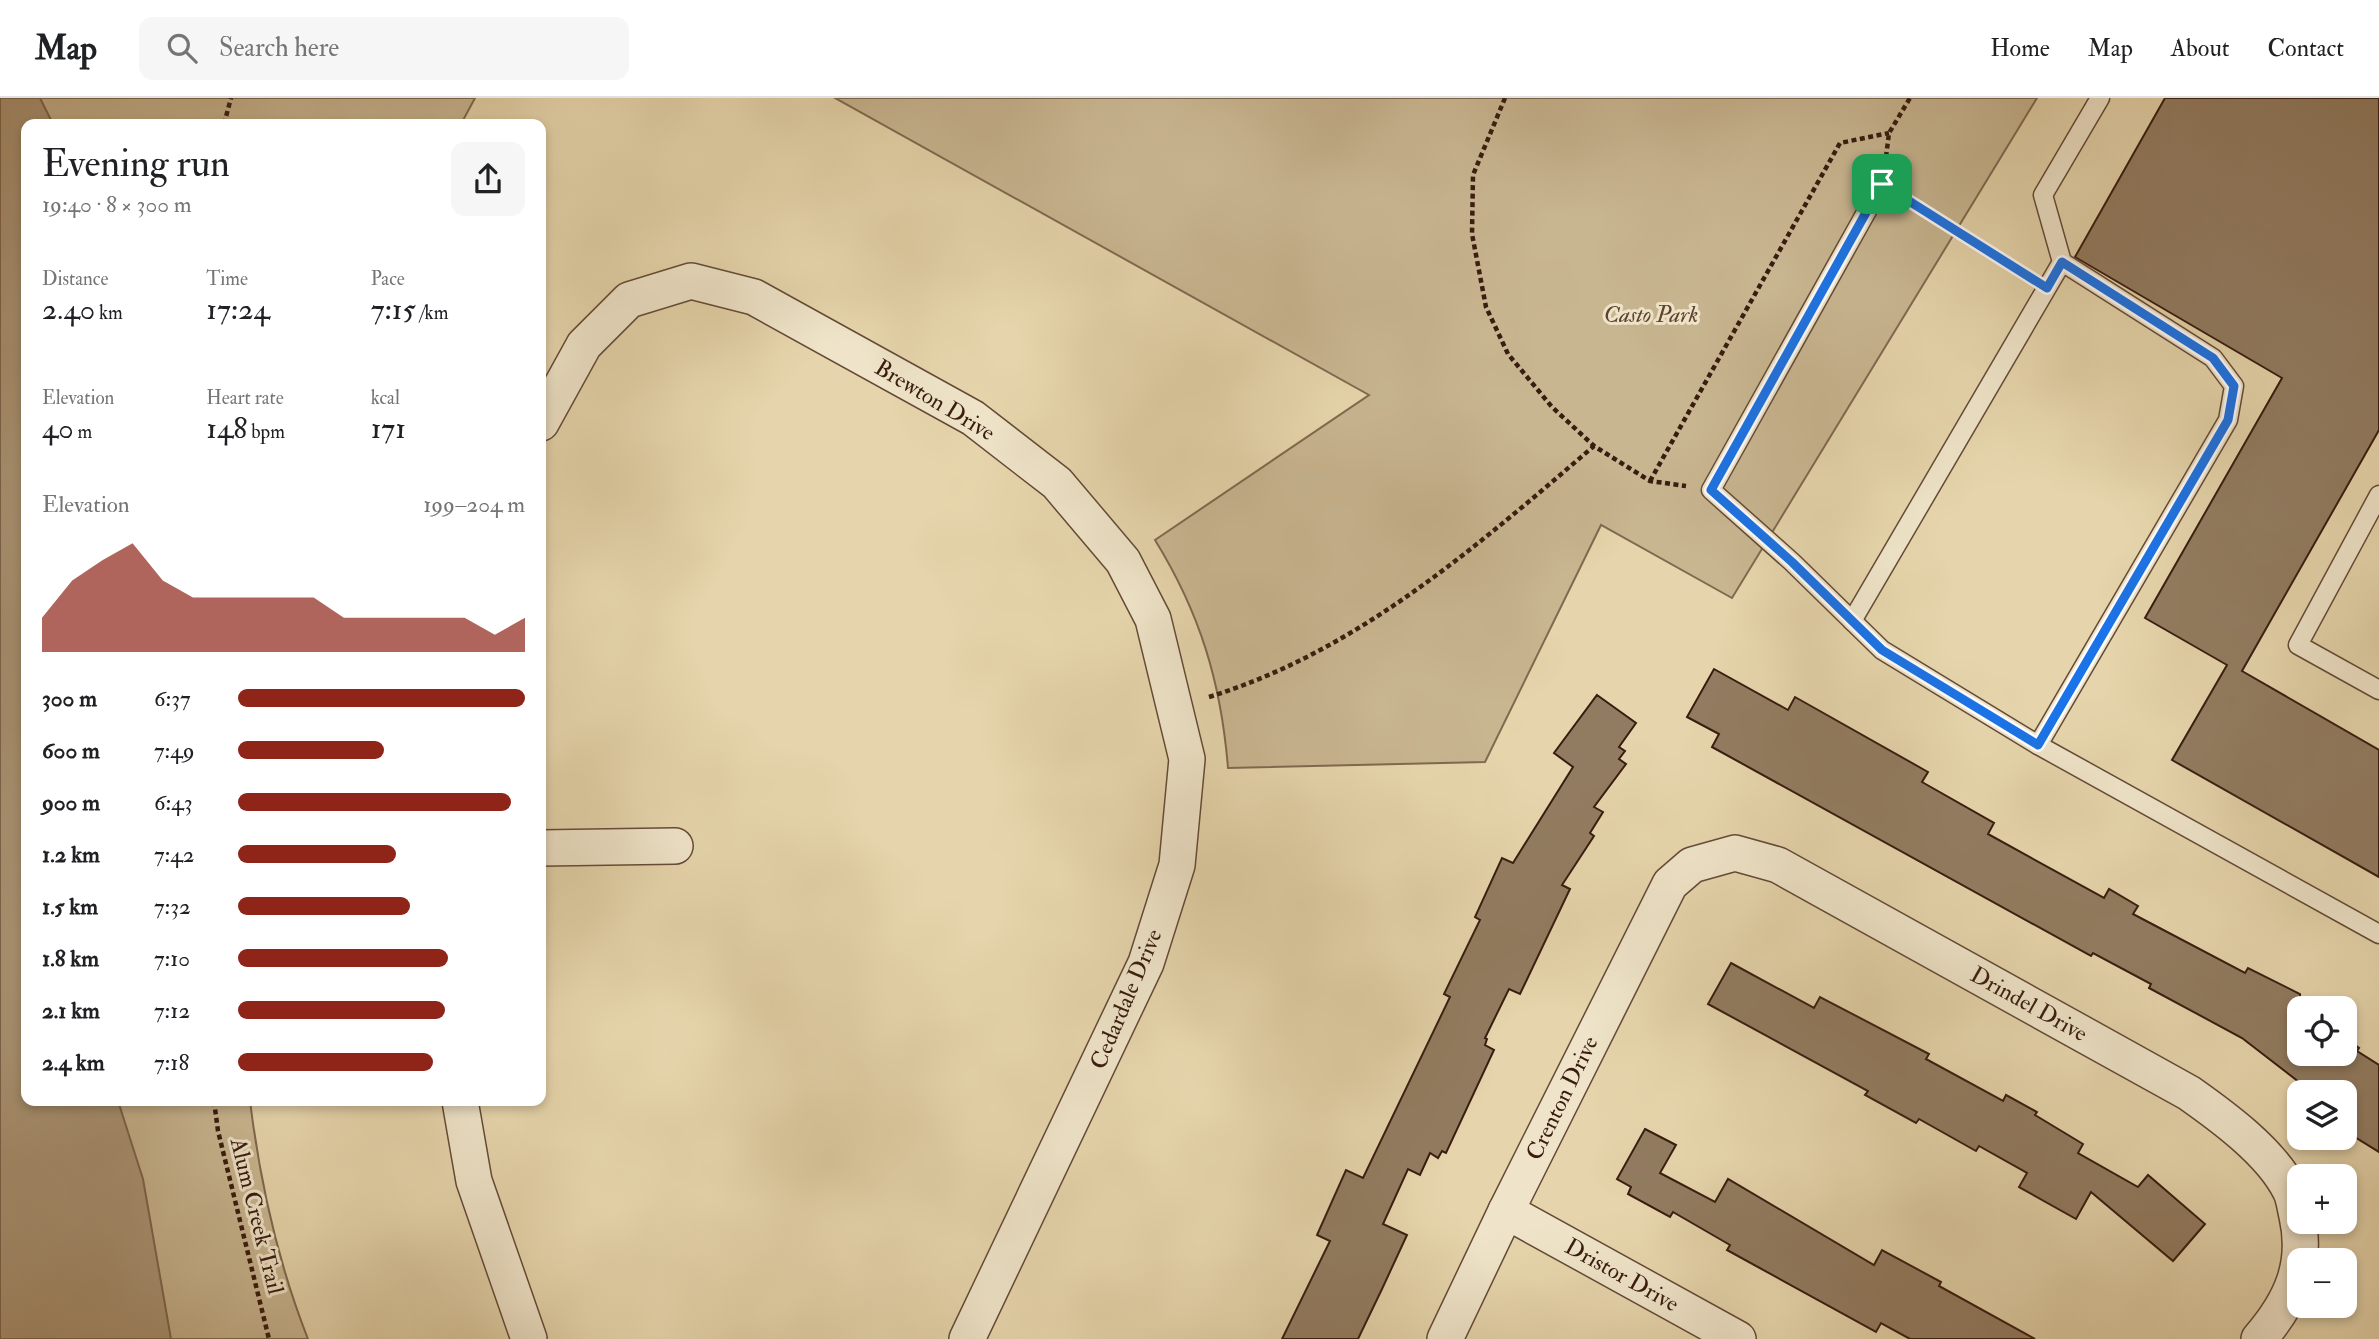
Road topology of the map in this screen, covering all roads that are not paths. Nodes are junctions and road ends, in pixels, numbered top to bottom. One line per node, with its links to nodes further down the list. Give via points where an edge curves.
1 (2100, 98): 3 (lane, via 2043,195)
2 (1882, 184): 7 (lane, via 1711,490)
3 (2062, 262): 7 (lane); 9 (lane, via 2213,358 2234,386 2228,420)
4 (546, 414): 6 (street, Brewton Drive, via 584,345 629,300 691,281 754,297 973,418 1057,483)
5 (2379, 495): 8 (lane, via 2298,645)
6 (1123, 561): 17 (street, Cedardale Drive, via 1153,619 1187,759 1177,865 1146,963)
7 (1852, 621): 9 (lane, via 1882,650)
8 (2379, 690)
9 (2038, 745): 13 (lane)
10 (676, 846): 11 (street)
11 (546, 848)
12 (1692, 865): 15 (street, Crenton Drive, via 1670,884 1655,911); 20 (street, Drindel Drive, via 1735,853 1777,865 2218,1113 2259,1149 2291,1191 2302,1241 2294,1287)
13 (2379, 934)
14 (461, 1106): 16 (street, via 474,1181)
15 (1506, 1211): 18 (street, Crenton Drive); 19 (street, Dristor Drive)
16 (529, 1339)
17 (967, 1339)
18 (1445, 1339)
19 (1738, 1339)
20 (2259, 1339)

